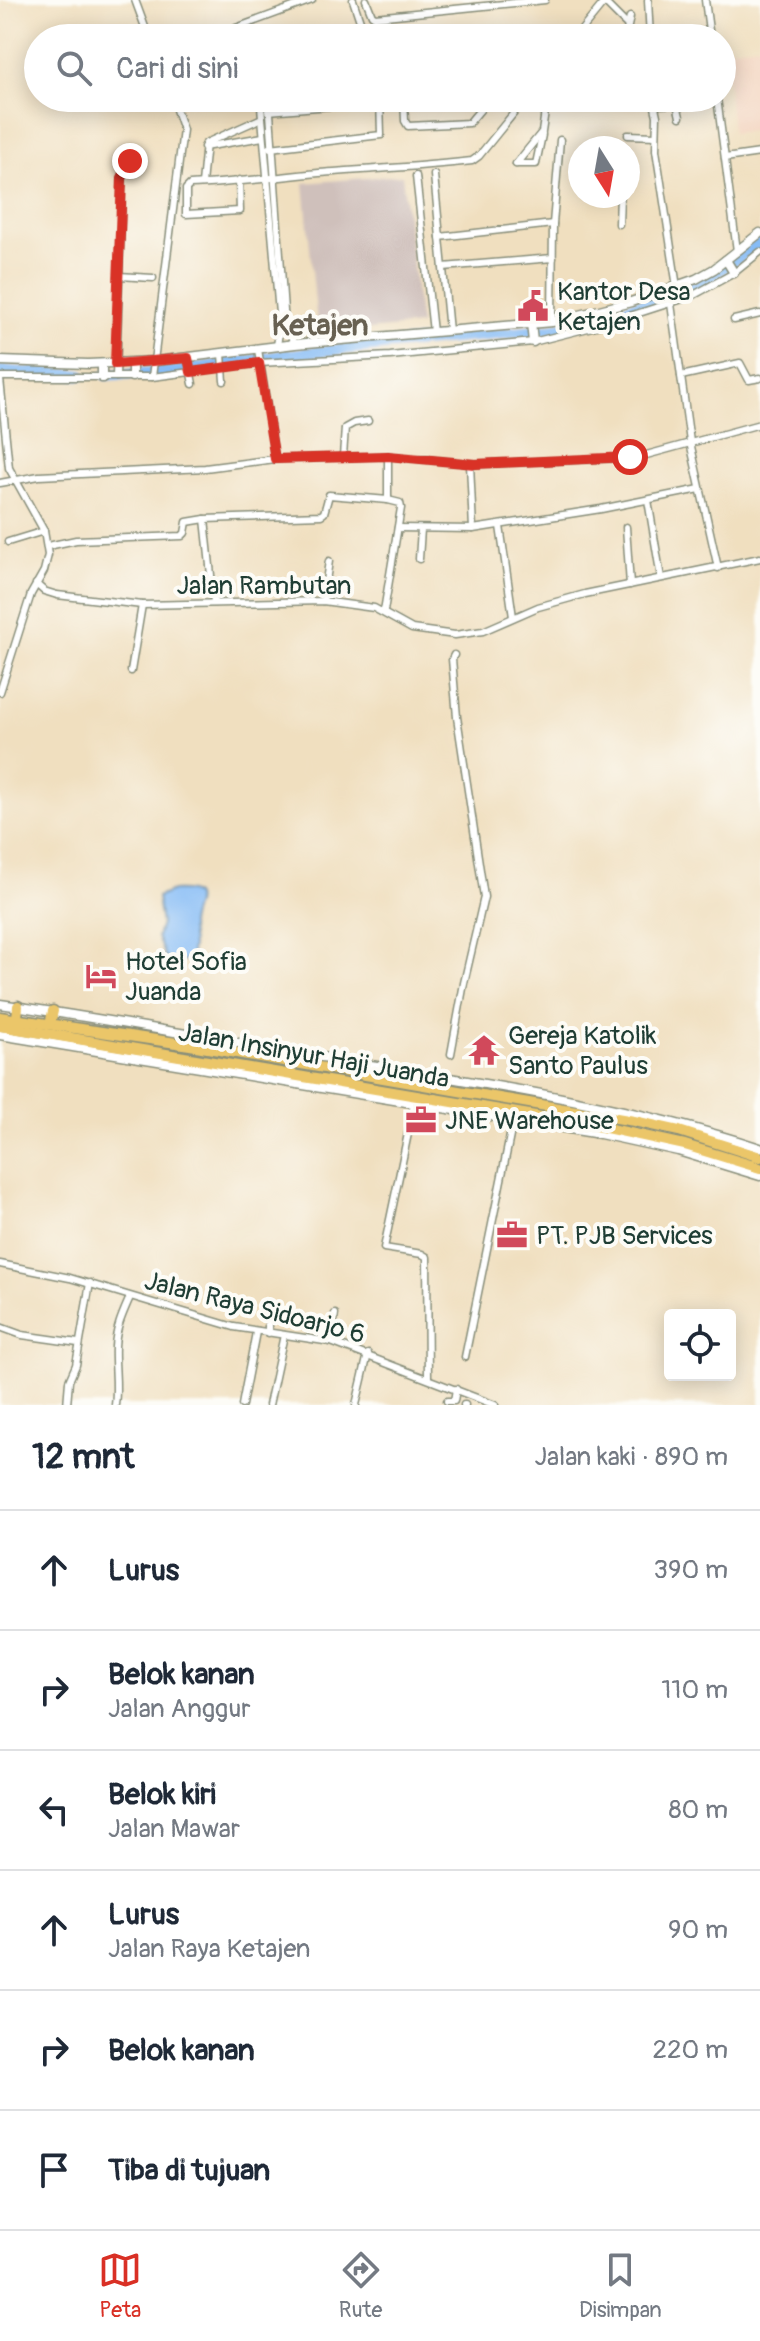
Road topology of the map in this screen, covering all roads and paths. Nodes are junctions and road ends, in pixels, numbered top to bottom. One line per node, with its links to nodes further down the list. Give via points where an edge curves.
1 (135, 0): 11 (street)
2 (312, 0): 12 (street)
3 (353, 0): 13 (street)
4 (366, 0): 9 (street, via 374,17)
5 (545, 0): 9 (street)
6 (648, 0): 17 (street)
7 (705, 0): 18 (street)
8 (604, 1): 14 (street); 15 (street)
9 (479, 3)
10 (630, 17): 16 (street)
11 (144, 24)
12 (247, 24)
13 (361, 24)
14 (586, 24)
15 (626, 24)
16 (627, 24)
17 (649, 24)
18 (708, 24)
19 (176, 112): 77 (street, via 183,130)
20 (281, 112): 29 (street)
21 (380, 112): 37 (street, via 380,135)
22 (406, 112): 23 (street, via 407,126 470,122)
23 (478, 112)
24 (514, 112): 43 (street, via 474,160)
25 (545, 112): 31 (street)
26 (656, 112): 33 (street)
27 (679, 112): 30 (street)
28 (719, 112): 40 (street)
29 (264, 114): 34 (street); 36 (street); 37 (street)
30 (680, 117)
31 (542, 132): 31 (street, via 516,163 517,164 536,164)
32 (628, 135): 33 (street)
33 (656, 136): 58 (street)
34 (263, 137): 36 (street); 37 (street)
35 (560, 140): 47 (street)
36 (204, 147): 45 (street)
37 (268, 148): 43 (street)
38 (760, 153): 40 (street)
39 (140, 155): 56 (street, via 122,176)
40 (725, 158): 51 (street)
41 (434, 175): 50 (street)
42 (416, 176): 67 (street)
43 (271, 177): 44 (street); 64 (street)
44 (239, 180): 45 (street); 45 (street, via 240,211 186,215 186,188)
45 (202, 184)
46 (620, 208): 48 (street)
47 (553, 224): 50 (street); 53 (street)
48 (619, 224)
49 (760, 233): 51 (street)
50 (440, 237): 54 (street)
51 (737, 251): 55 (street)
52 (760, 252): 55 (street)
53 (553, 258): 54 (street); 62 (street)
54 (443, 267): 66 (street)
55 (730, 267): 58 (street); 58 (street, via 700,292)
56 (119, 276): 57 (street); 81 (street)
57 (153, 278)
58 (672, 294): 59 (street); 63 (street); 82 (street)
59 (605, 311): 62 (street); 63 (street)
60 (760, 314): 61 (street)
61 (734, 320)
62 (552, 322): 65 (street)
63 (608, 322): 68 (street)
64 (283, 325): 69 (street); 70 (street)
65 (531, 325): 66 (street); 68 (street)
66 (449, 331): 67 (street)
67 (433, 332): 69 (street)
68 (533, 341): 74 (street, via 390,356)
69 (295, 344): 70 (street)
70 (277, 346): 71 (street)
71 (258, 350): 72 (street); 74 (street)
72 (223, 360): 74 (street); 75 (street); 75 (street); 85 (street)
73 (0, 361): 78 (street)
74 (259, 361): 92 (street)
75 (189, 366): 77 (street); 77 (street); 86 (street)
76 (132, 370): 77 (street); 77 (street); 81 (street); 81 (street)
77 (154, 370)
78 (34, 371): 79 (street); 79 (street); 83 (street)
79 (77, 371): 80 (street); 80 (street)
80 (102, 371): 81 (street); 81 (street)
81 (116, 371)
82 (681, 376): 84 (street, via 741,363 749,380); 89 (street)
83 (0, 378): 94 (street, via 6,457)
84 (760, 378)
85 (224, 381)
86 (193, 384)
87 (368, 421): 90 (street, via 345,428)
88 (760, 424): 89 (street)
89 (690, 442): 93 (street, via 639,457); 96 (street)
90 (343, 456): 91 (street); 92 (street)
91 (388, 456): 93 (street); 97 (street)
92 (275, 459): 94 (street)
93 (470, 464): 104 (street)
94 (14, 479): 95 (street); 105 (street)
95 (0, 483)
96 (700, 489): 98 (street); 111 (street)
97 (388, 500): 99 (street, via 329,495 321,515); 102 (street, via 401,505)
98 (648, 500): 100 (street); 112 (street)
99 (205, 519): 107 (street, via 187,522 182,536); 116 (street)
100 (500, 526): 104 (street); 119 (street)
101 (626, 527): 114 (street)
102 (398, 528): 103 (street); 118 (street)
103 (421, 529): 104 (street); 109 (street)
104 (473, 529)
105 (44, 531): 106 (street); 107 (street)
106 (8, 542)
107 (48, 546): 113 (street, via 48,561)
108 (760, 558): 111 (street, Jalan Rambutan)
109 (419, 559)
110 (329, 561): 115 (street)
111 (718, 568): 112 (street, Jalan Rambutan)
112 (661, 578): 114 (street, Jalan Rambutan)
113 (36, 584): 117 (street, Jalan Rambutan, via 57,595); 122 (street)
114 (630, 585): 119 (street, Jalan Rambutan)
115 (323, 601): 116 (street, Jalan Rambutan); 118 (street, Jalan Rambutan)
116 (214, 603): 117 (street, Jalan Rambutan)
117 (142, 605): 121 (street)
118 (384, 611): 119 (street, Jalan Rambutan, via 412,629 443,634 483,631)
119 (513, 617)
120 (454, 655): 133 (street, via 457,717 484,897)
121 (131, 671)
122 (0, 692)
123 (0, 1004): 124 (street, Jalan Insinyur Haji Juanda)
124 (18, 1006): 125 (street, Jalan Insinyur Haji Juanda); 127 (highway)
125 (53, 1011): 128 (highway); 131 (street, Jalan Insinyur Haji Juanda)
126 (0, 1017): 127 (highway, Jalan Insinyur Haji Juanda)
127 (17, 1019): 128 (highway, Jalan Insinyur Haji Juanda)
128 (50, 1024): 131 (highway, Jalan Insinyur Haji Juanda)
129 (0, 1026): 136 (highway, Jalan Insinyur Haji Juanda)
130 (0, 1035): 134 (street, Jalan Insinyur Haji Juanda)
131 (166, 1036): 132 (highway, Jalan Insinyur Haji Juanda)
132 (249, 1050): 137 (street, Jalan Insinyur Haji Juanda, via 594,1104); 138 (highway, Jalan Insinyur Haji Juanda, via 634,1121)
133 (451, 1054)
134 (414, 1105): 135 (street, Jalan Insinyur Haji Juanda); 154 (street, via 384,1248 427,1257)
135 (513, 1121): 136 (street, Jalan Insinyur Haji Juanda); 153 (street)
136 (601, 1130): 139 (highway, Jalan Insinyur Haji Juanda, via 685,1145); 140 (street, Jalan Insinyur Haji Juanda)
137 (760, 1148)
138 (760, 1157)
139 (760, 1168)
140 (760, 1176)
141 (0, 1264): 142 (street, Jalan Raya Sidoarjo 6)
142 (90, 1283): 143 (street, Jalan Raya Sidoarjo 6); 151 (street)
143 (130, 1297): 147 (street, Jalan Raya Sidoarjo 6); 159 (street, via 115,1343)
144 (268, 1304): 148 (street)
145 (335, 1314): 150 (street)
146 (0, 1327): 151 (street)
147 (256, 1332): 148 (street, Jalan Raya Sidoarjo 6); 160 (street)
148 (268, 1333): 149 (street, Jalan Raya Sidoarjo 6)
149 (284, 1335): 150 (street, Jalan Raya Sidoarjo 6); 161 (street)
150 (331, 1342): 152 (street, Jalan Raya Sidoarjo 6)
151 (78, 1343): 158 (street)
152 (368, 1354): 154 (street, Jalan Raya Sidoarjo 6); 162 (street)
153 (465, 1357)
154 (428, 1378): 155 (street, Jalan Raya Sidoarjo 6)
155 (452, 1388): 156 (street, Jalan Raya Sidoarjo 6); 157 (street)
156 (478, 1397): 163 (street); 164 (street, Jalan Raya Sidoarjo 6)
157 (447, 1403)
158 (67, 1405)
159 (115, 1405)
160 (242, 1405)
161 (269, 1405)
162 (356, 1405)
163 (466, 1405)
164 (495, 1405)

